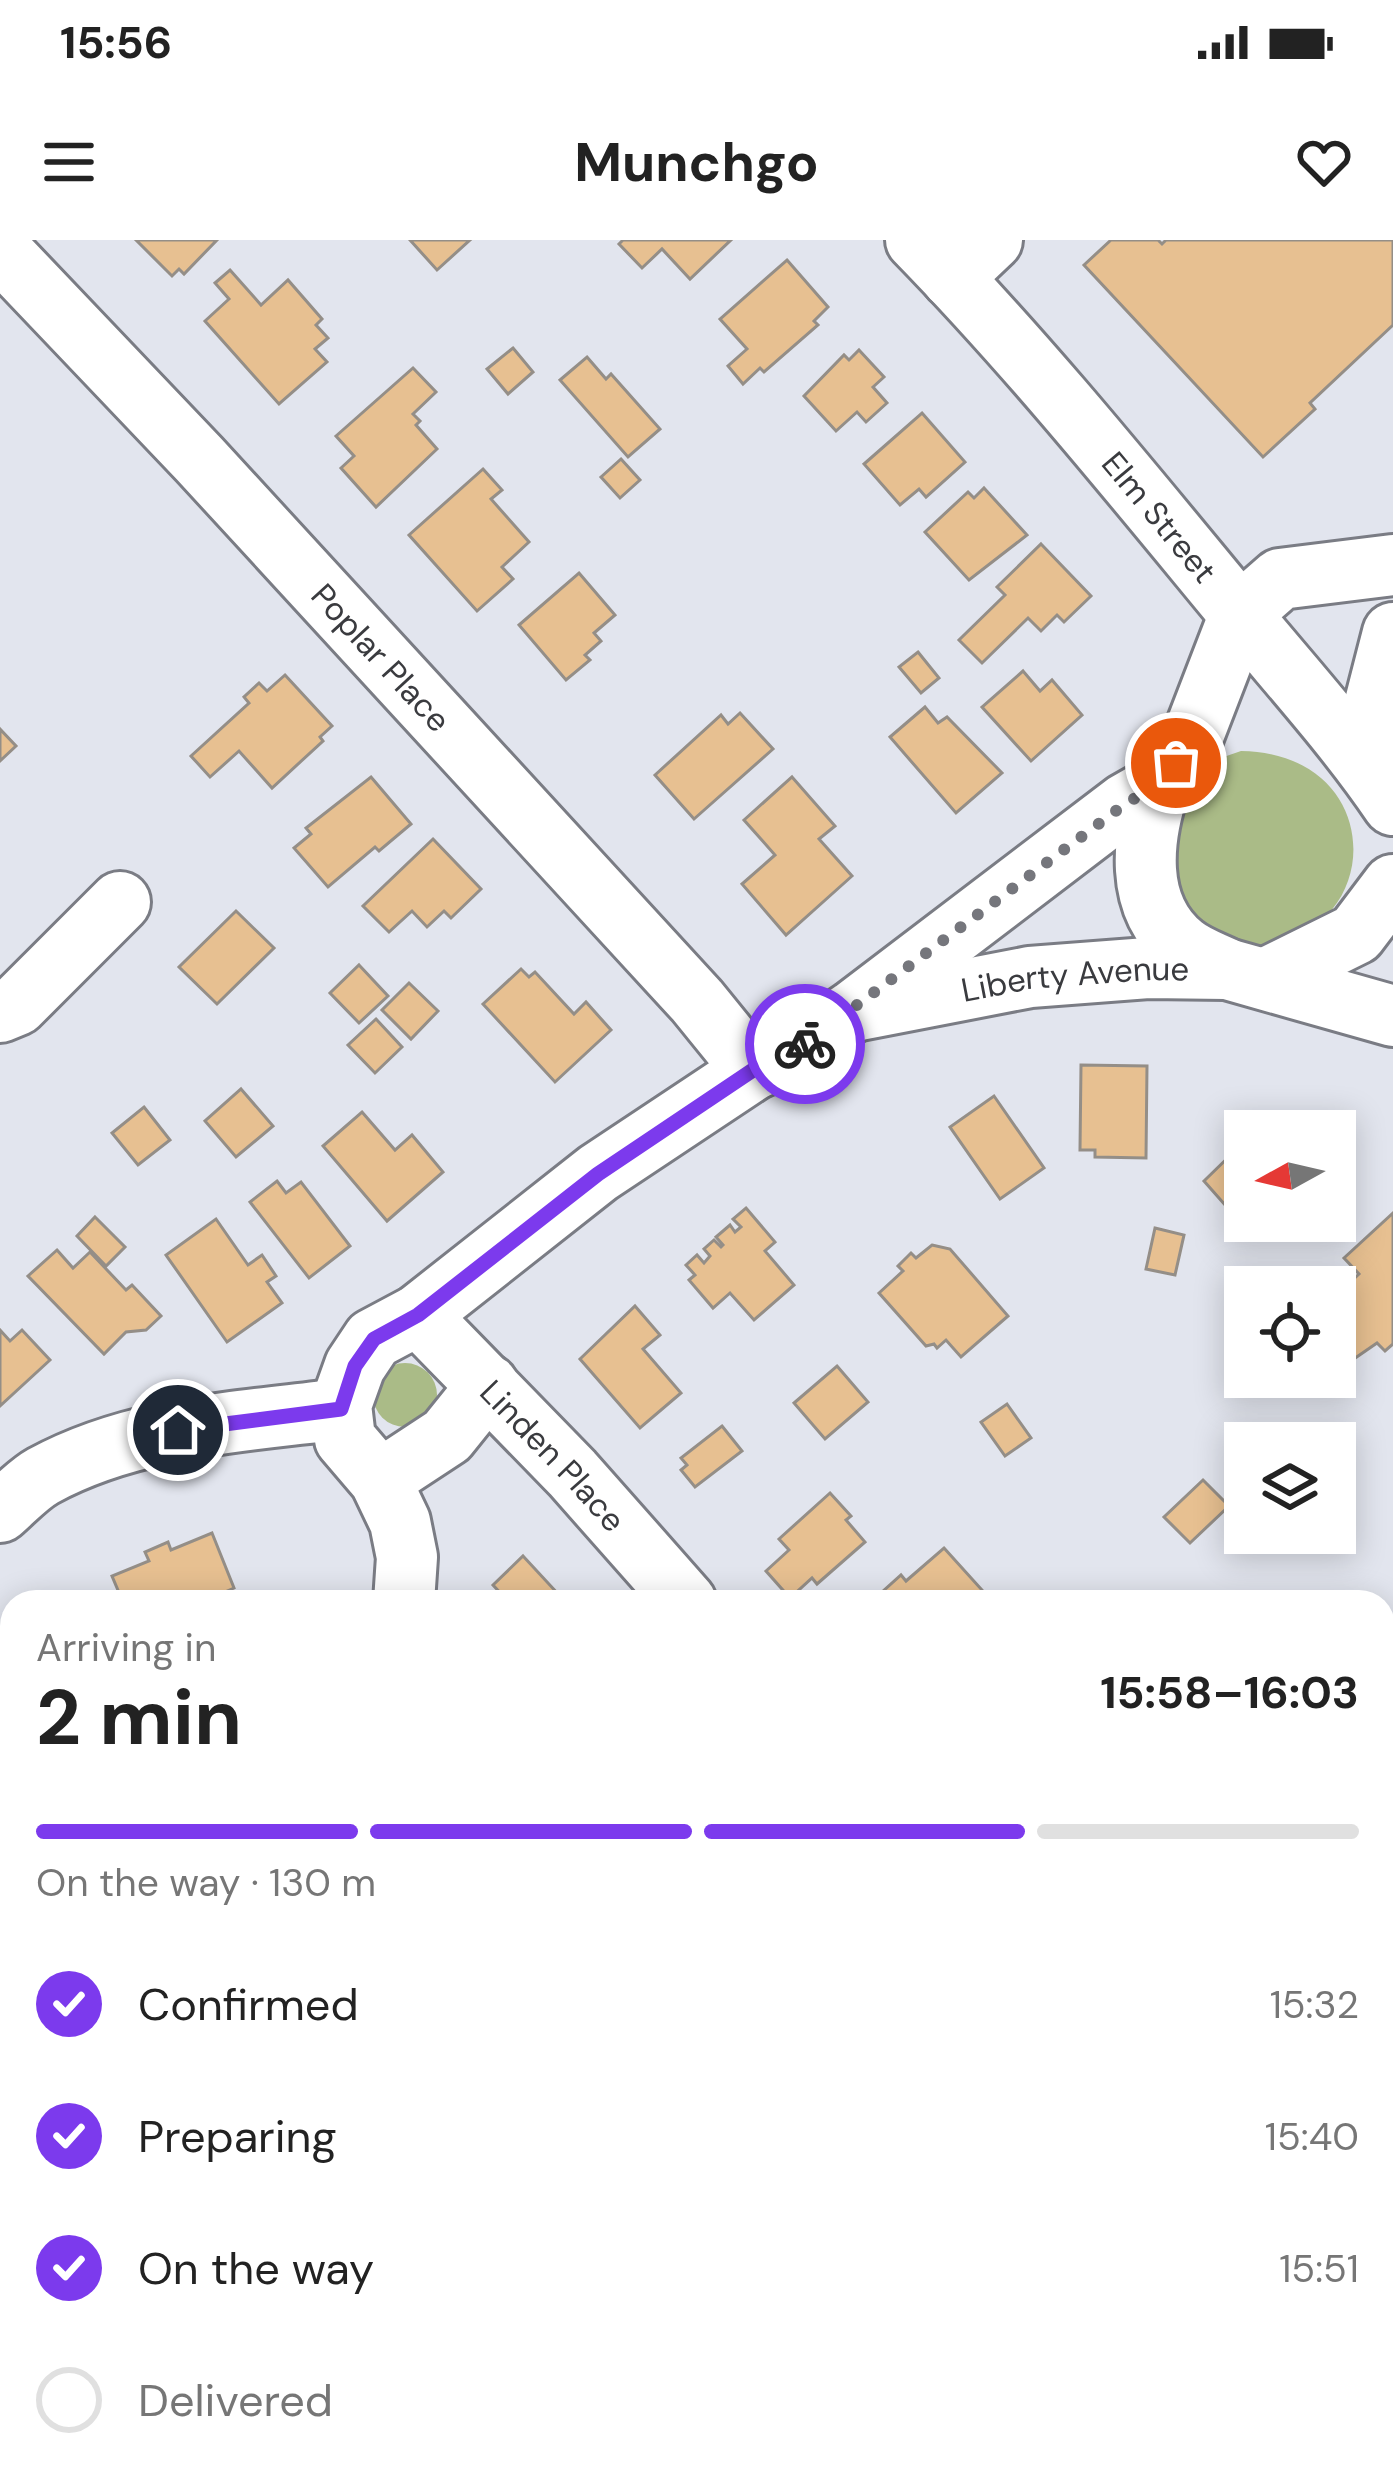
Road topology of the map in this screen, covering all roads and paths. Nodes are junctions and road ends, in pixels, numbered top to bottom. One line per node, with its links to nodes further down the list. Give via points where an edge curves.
1 (954, 252): 4 (street, Elm Street)
2 (7, 272): 14 (street, Poplar Place, via 199,459)
3 (1393, 566): 4 (street, via 1280,579)
4 (1240, 614): 6 (street, Liberty Avenue, via 1191,741); 7 (street, Elm Street)
5 (1393, 633): 7 (street, via 1376,703)
6 (1160, 784): 10 (street, Liberty Avenue, via 1145,826 1145,873 1158,913 1183,946); 11 (street, Liberty Avenue)
7 (1382, 789)
8 (1393, 885): 10 (street, Liberty Avenue, via 1356,934)
9 (119, 902): 12 (street, via 17,1005)
10 (1246, 974): 11 (street, Liberty Avenue, via 1148,968 1030,977); 13 (street, Liberty Avenue)
11 (853, 1011): 14 (street, Liberty Avenue)
12 (0, 1012)
13 (1393, 1016)
14 (753, 1070): 15 (street, Liberty Avenue, via 598,1174)
15 (418, 1315): 16 (street, Linden Place); 17 (street, Liberty Avenue, via 374,1339)
16 (488, 1385): 18 (street, via 447,1436); 21 (street, Linden Place)
17 (341, 1409): 18 (street, via 346,1439); 19 (street, via 114,1444 39,1478)
18 (380, 1480): 20 (street, via 404,1540)
19 (0, 1512)
20 (405, 1590)
21 (675, 1590)

